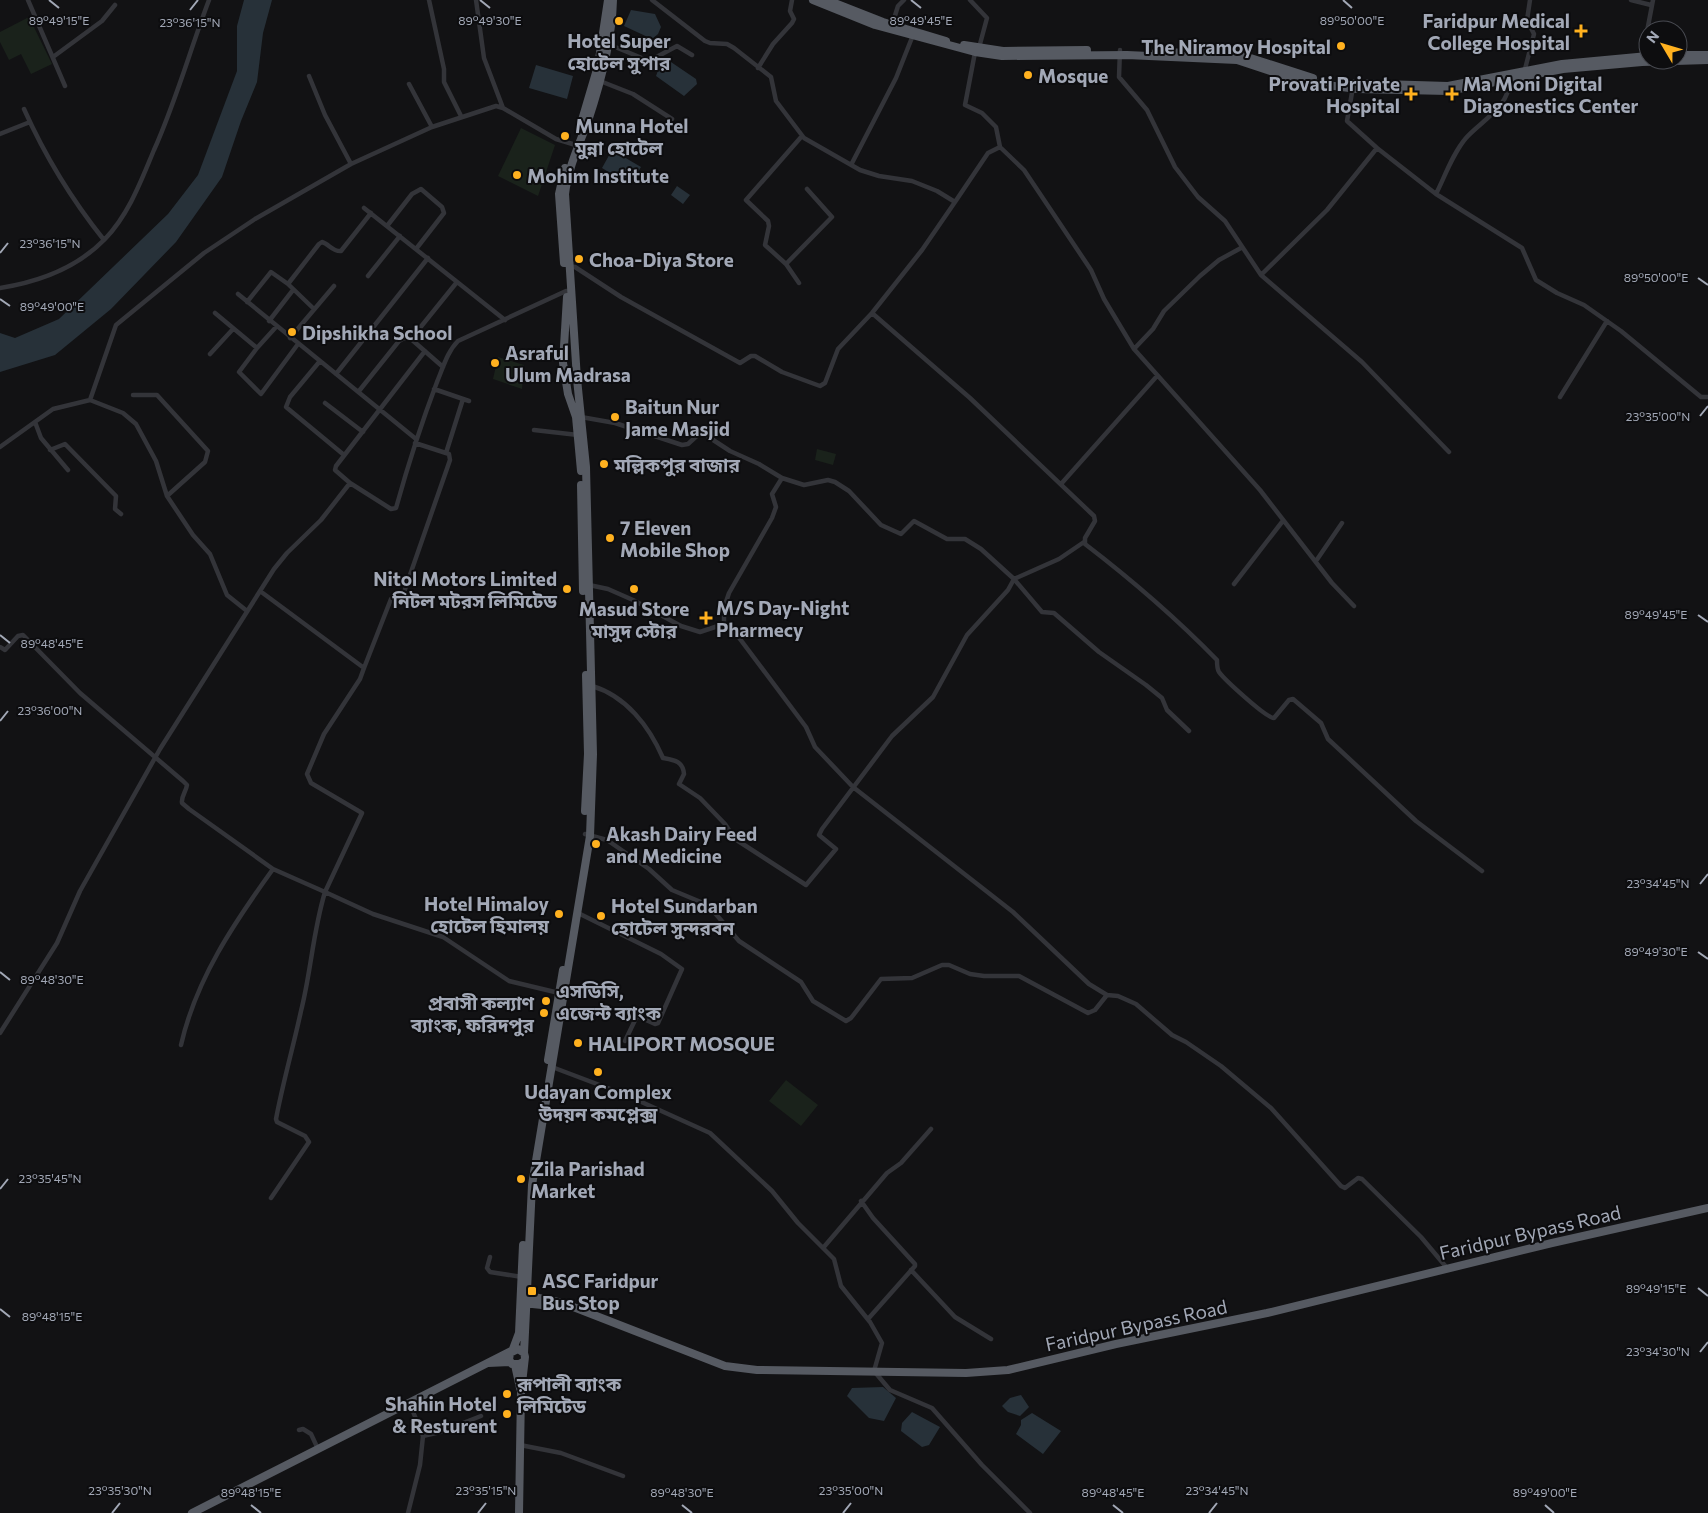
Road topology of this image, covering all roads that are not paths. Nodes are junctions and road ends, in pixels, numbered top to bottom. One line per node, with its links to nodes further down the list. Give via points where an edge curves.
1 (28, 0): 28 (street)
2 (209, 0): 60 (street, via 165,128 123,217)
3 (429, 0): 42 (street, via 444,82)
4 (476, 0): 40 (street, via 484,58)
5 (608, 0): 48 (highway, via 598,66)
6 (614, 0): 22 (highway)
7 (653, 0): 32 (street, via 705,40 728,44)
8 (792, 0): 32 (street, via 792,23)
9 (813, 0): 17 (highway)
10 (827, 0): 17 (highway)
11 (904, 0): 20 (street, via 898,6)
12 (970, 0): 23 (street, via 987,18)
13 (1530, 0): 33 (street, via 1527,20 1534,34)
14 (1631, 0): 15 (street)
15 (1652, 2): 18 (street)
16 (115, 5): 28 (street, via 102,20)
17 (856, 15): 19 (highway)
18 (1649, 20)
19 (876, 22): 20 (highway); 21 (highway)
20 (892, 25): 21 (highway)
21 (913, 34): 23 (highway); 52 (street, via 889,93)
22 (608, 44): 25 (street, via 649,61 677,46); 35 (highway)
23 (976, 50): 24 (highway); 49 (street, via 964,103 990,119 996,127)
24 (1120, 53): 39 (highway, via 1238,54 1306,77); 61 (street, via 1119,77 1147,110 1175,167 1198,197 1225,221)
25 (692, 55)
26 (1688, 55): 27 (highway)
27 (1708, 55)
28 (53, 57): 38 (street)
29 (1638, 59): 33 (highway, via 1562,64)
30 (1688, 59): 31 (highway)
31 (1708, 60)
32 (758, 68): 47 (street, via 771,78 776,101)
33 (1524, 74): 36 (highway); 39 (highway, via 1448,86)
34 (309, 76): 51 (street)
35 (600, 80): 43 (street, via 632,94); 48 (highway)
36 (1509, 80): 39 (highway, via 1448,91); 54 (street, via 1508,92 1491,116 1466,138)
37 (409, 84): 45 (street)
38 (65, 86)
39 (1353, 86): 50 (street, via 1348,122)
40 (503, 108): 42 (street, via 496,106); 48 (street, via 556,139)
41 (24, 109): 44 (street)
42 (460, 116): 45 (street)
43 (672, 119)
44 (30, 122): 46 (street); 60 (street, via 51,163)
45 (432, 127): 51 (street)
46 (0, 134)
47 (802, 136): 52 (street); 64 (street, via 746,200 768,221 765,245)
48 (577, 145): 65 (highway, via 562,174 558,194)
49 (1000, 147): 55 (street, via 988,153); 89 (street, via 1024,170 1091,270)
50 (1377, 148): 54 (street); 67 (street, via 1327,210)
51 (351, 164): 102 (street, via 262,214 211,248 116,325)
52 (851, 165): 55 (street, via 879,176 912,181)
53 (807, 189): 64 (street, via 832,217)
54 (1436, 194): 82 (street, via 1522,248 1536,280)
55 (954, 202): 79 (street, via 922,250)
56 (364, 208): 57 (street)
57 (371, 213): 58 (street); 70 (street, via 341,251 322,242 319,244)
58 (388, 226): 59 (street); 62 (street, via 412,194 421,189 444,209 444,213)
59 (400, 236): 62 (street); 66 (street)
60 (104, 240): 72 (street, via 54,274 30,283)
61 (1241, 248): 67 (street); 89 (street, via 1200,276 1164,311 1153,329)
62 (416, 249): 63 (street)
63 (428, 258): 68 (street); 94 (street)
64 (786, 264): 69 (street)
65 (567, 266): 74 (highway); 79 (street, via 740,364 755,356 782,372 820,386 825,383 838,349)
66 (368, 276)
67 (1261, 276): 114 (street, via 1374,373)
68 (457, 282): 80 (street); 86 (street)
69 (799, 283)
70 (288, 284): 73 (street); 76 (street, via 271,272)
71 (334, 286): 77 (street)
72 (0, 288)
73 (293, 290): 77 (street); 81 (street)
74 (569, 291): 80 (street); 106 (highway); 109 (highway, via 563,363)
75 (238, 294): 76 (street)
76 (247, 302): 81 (street)
77 (314, 309): 85 (street)
78 (215, 312): 84 (street)
79 (872, 313): 120 (street, via 970,398)
80 (505, 320): 93 (street, via 458,341)
81 (269, 321): 83 (street)
82 (1607, 321): 99 (street); 100 (street, via 1701,397)
83 (276, 326): 85 (street); 88 (street)
84 (232, 329): 88 (street); 91 (street)
85 (290, 338): 87 (street)
86 (411, 339): 90 (street); 97 (street, via 398,341)
87 (298, 344): 88 (street, via 261,394 240,372); 92 (street)
88 (257, 348)
89 (1134, 349): 95 (street)
90 (425, 351): 93 (street); 105 (street)
91 (210, 354)
92 (320, 362): 94 (street); 116 (street, via 286,407)
93 (443, 367): 96 (street)
94 (336, 374): 97 (street)
95 (1157, 376): 120 (street); 123 (street, via 1260,490)
96 (434, 389): 101 (street); 111 (street)
97 (359, 391): 105 (street)
98 (133, 395): 121 (street, via 157,395 208,451 205,462)
99 (1560, 396)
100 (1708, 396)
101 (463, 398): 103 (street); 115 (street)
102 (90, 400): 107 (street, via 53,409); 121 (street, via 123,412 136,424 156,461)
103 (469, 400)
104 (324, 403): 110 (street)
105 (380, 409): 110 (street); 111 (street)
106 (582, 417): 109 (highway); 118 (street, via 615,423 682,445 700,433 704,434)
107 (35, 422): 112 (street); 113 (street)
108 (534, 430): 109 (street)
109 (579, 431): 129 (highway)
110 (363, 432): 116 (street)
111 (416, 441): 115 (street); 119 (street, via 396,508 391,509)
112 (0, 447)
113 (50, 450): 117 (street); 122 (street, via 65,444 116,496 115,509)
114 (1449, 452)
115 (446, 453): 136 (street, via 450,460 416,562 403,595 399,599 391,599)
116 (344, 456): 119 (street, via 335,470)
117 (68, 470)
118 (782, 478): 127 (street, via 804,485 828,480 835,482 849,491 881,525 901,534 914,521 947,539 965,539); 133 (street, via 772,494 776,507 772,518 729,593 724,608)
119 (350, 483): 130 (street, via 287,553)
120 (1061, 484): 125 (street, via 1096,518)
121 (167, 496): 132 (street, via 210,554 227,595)
122 (121, 514)
123 (1282, 522): 126 (street); 128 (street)
124 (1342, 523): 126 (street)
125 (1084, 542): 127 (street, via 1059,559); 144 (street, via 1180,623 1217,660 1219,672 1262,713 1274,718 1293,699 1321,723 1328,739 1416,822)
126 (1316, 561): 131 (street)
127 (1014, 579): 138 (street, via 1042,612 1054,614 1162,698 1167,710); 141 (street, via 968,635 934,697 892,736)
128 (1234, 584)
129 (585, 585): 133 (street, via 608,589 681,626 700,632); 134 (highway)
130 (260, 591): 132 (street); 136 (street)
131 (1354, 606)
132 (247, 611): 140 (street)
133 (724, 624): 141 (street, via 737,633 806,727 815,747)
134 (587, 642): 137 (highway); 139 (highway)
135 (0, 647): 140 (street, via 5,650 23,635 80,693)
136 (364, 668): 146 (street, via 324,734 307,774 311,783 362,813)
137 (592, 686): 139 (highway); 141 (street, via 607,692 640,717 663,758 682,766 684,774 679,784 700,798 735,839 806,886 836,850 819,835)
138 (1189, 731)
139 (590, 754): 142 (highway)
140 (155, 757): 143 (street, via 186,785 182,803); 151 (street, via 80,891 45,963)
141 (853, 787): 150 (street, via 957,866 1034,931 1077,974)
142 (587, 835): 145 (highway); 150 (street, via 607,840 649,869 672,890 708,906 739,941 801,982 813,1001 846,1021 881,978 912,978 950,965 970,974 1018,976 1088,1013 1095,1010)
143 (273, 869): 146 (street); 153 (street, via 231,928 213,960 193,1003)
144 (1482, 871)
145 (581, 874): 147 (highway); 148 (highway)
146 (325, 892): 149 (street, via 373,914 443,937 509,981); 158 (street, via 317,920 302,1011 284,1075 276,1119 305,1136 309,1142)
147 (578, 913): 148 (highway); 152 (street, via 661,954 682,969 658,1023 637,1016)
148 (567, 962): 149 (highway); 154 (highway)
149 (559, 993): 154 (highway)
150 (1107, 995): 163 (street, via 1136,1004 1172,1035 1221,1066 1271,1108 1341,1186 1345,1188 1358,1178 1362,1179 1421,1237)
151 (0, 1033)
152 (625, 1041)
153 (181, 1045)
154 (551, 1057): 155 (highway); 156 (highway)
155 (552, 1067): 156 (highway); 161 (street, via 626,1095 710,1133 772,1191)
156 (544, 1092): 165 (highway, via 527,1185); 166 (highway, via 532,1185)
157 (931, 1129): 159 (street)
158 (271, 1198)
159 (861, 1201): 161 (street); 164 (street, via 914,1261 915,1266)
160 (1708, 1208): 163 (highway, Faridpur Bypass Road)
161 (823, 1248): 167 (street, via 834,1259 841,1286)
162 (490, 1256): 165 (street, via 487,1268 490,1272)
163 (1447, 1268): 174 (highway, Faridpur Bypass Road, via 1267,1313 1008,1370 966,1373)
164 (911, 1270): 167 (street); 168 (street, via 950,1312)
165 (522, 1277): 166 (highway)
166 (524, 1299): 169 (highway, via 519,1333); 170 (highway); 174 (highway, Faridpur Bypass Road, via 546,1298 725,1366 757,1370)
167 (868, 1319): 174 (street, via 882,1342)
168 (990, 1339)
169 (512, 1350): 170 (highway); 172 (highway, via 509,1355); 173 (highway)
170 (524, 1352): 171 (highway)
171 (523, 1362): 172 (highway); 175 (highway)
172 (512, 1363): 173 (highway); 175 (highway)
173 (483, 1364): 176 (highway)
174 (874, 1370): 186 (street, via 890,1390 932,1408)
175 (521, 1392): 180 (highway)
176 (409, 1402): 179 (street); 181 (highway)
177 (481, 1416): 179 (street)
178 (299, 1430): 181 (street, via 312,1434)
179 (423, 1436): 184 (street)
180 (520, 1445): 182 (street, via 561,1454); 185 (highway)
181 (318, 1449): 183 (highway)
182 (623, 1476)
183 (192, 1513)
184 (408, 1513)
185 (519, 1513)
186 (1030, 1513)

